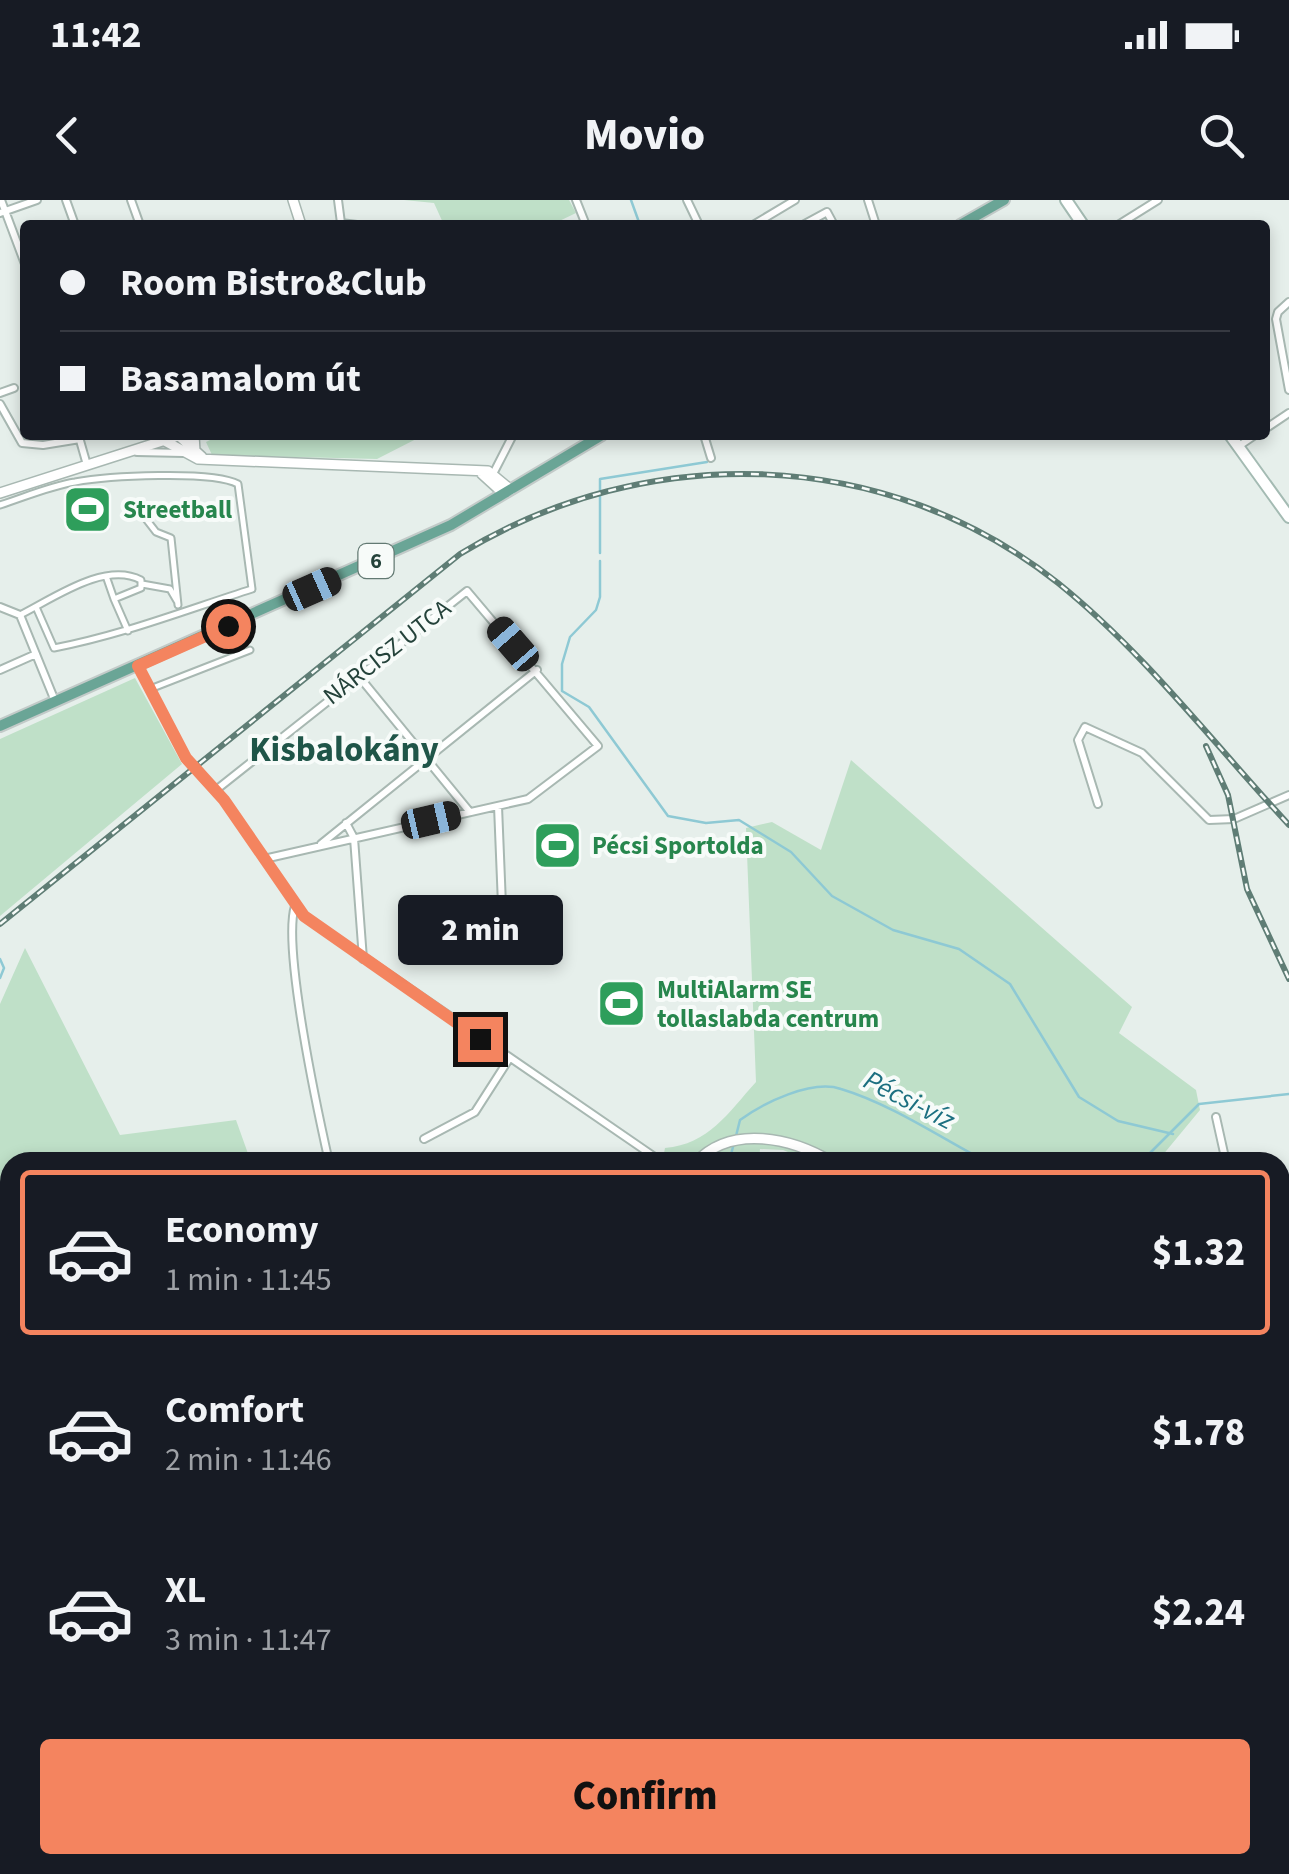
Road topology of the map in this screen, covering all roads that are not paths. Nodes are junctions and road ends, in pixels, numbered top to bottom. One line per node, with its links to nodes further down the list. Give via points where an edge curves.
1 (1, 200): 6 (street)
2 (37, 200): 6 (street)
3 (795, 200): 7 (street)
4 (1004, 200): 10 (main road)
5 (1158, 200): 11 (street)
6 (2, 212): 12 (street)
7 (761, 220)
8 (812, 220): 9 (street, via 826,212)
9 (831, 220)
10 (970, 220)
11 (1126, 220)
12 (20, 253)
13 (1289, 302): 15 (street, via 1276,319)
14 (14, 388): 16 (street)
15 (1289, 390)
16 (0, 393)
17 (0, 404): 18 (street)
18 (4, 421): 19 (street, via 22,443)
19 (67, 440)
20 (80, 440): 33 (street)
21 (163, 440): 30 (street); 31 (street)
22 (183, 440): 31 (street)
23 (193, 440): 31 (street)
24 (510, 440): 35 (street)
25 (594, 440): 36 (main road, 6)
26 (706, 440): 32 (street)
27 (1234, 440): 29 (main road)
28 (1248, 440): 29 (street)
29 (1238, 446): 39 (main road)
30 (130, 452): 31 (street); 33 (street)
31 (190, 452): 34 (street, via 206,460)
32 (711, 458)
33 (88, 465): 37 (street)
34 (475, 471): 35 (street); 36 (street)
35 (493, 474): 36 (street)
36 (508, 492): 51 (main road, 6, via 383,558)
37 (0, 493)
38 (0, 506): 46 (street, via 97,480 179,476 236,482 252,589)
39 (1289, 517)
40 (146, 519): 46 (street, via 172,538)
41 (106, 576): 42 (street, via 126,574); 43 (street); 44 (street)
42 (142, 584): 43 (street); 46 (street, via 170,590)
43 (114, 598): 48 (street)
44 (36, 607): 47 (street); 48 (street, via 54,648)
45 (0, 608): 47 (street)
46 (179, 608): 48 (street)
47 (20, 615): 50 (street)
48 (128, 631)
49 (250, 650): 55 (street)
50 (36, 654): 52 (street); 56 (street)
51 (138, 666): 55 (street); 56 (main road, 6)
52 (0, 670)
53 (536, 670): 54 (street, NÁRCISZ UTCA, via 467,590); 58 (street); 62 (street, via 598,746 538,794)
54 (357, 674): 58 (street); 59 (street, NÁRCISZ UTCA)
55 (149, 689): 59 (street, via 186,758)
56 (55, 702): 57 (main road, 6)
57 (0, 726)
58 (425, 756): 63 (street); 64 (street)
59 (216, 790): 67 (street)
60 (1289, 796): 61 (street, via 1234,819 1208,820 1142,754 1085,727 1078,740)
61 (1098, 804)
62 (498, 806): 63 (street); 69 (street)
63 (470, 811): 65 (street)
64 (346, 822): 65 (street); 66 (street)
65 (354, 838): 66 (street); 70 (street)
66 (320, 844): 67 (street)
67 (264, 859): 68 (street)
68 (295, 904): 70 (street); 74 (street, via 295,956)
69 (502, 905)
70 (363, 960): 71 (street)
71 (509, 1059): 73 (street, via 475,1112); 75 (street)
72 (1216, 1117): 78 (street)
73 (424, 1139)
74 (326, 1152)
75 (647, 1152)
76 (711, 1152): 77 (street, via 743,1138)
77 (811, 1152)
78 (1224, 1152)

